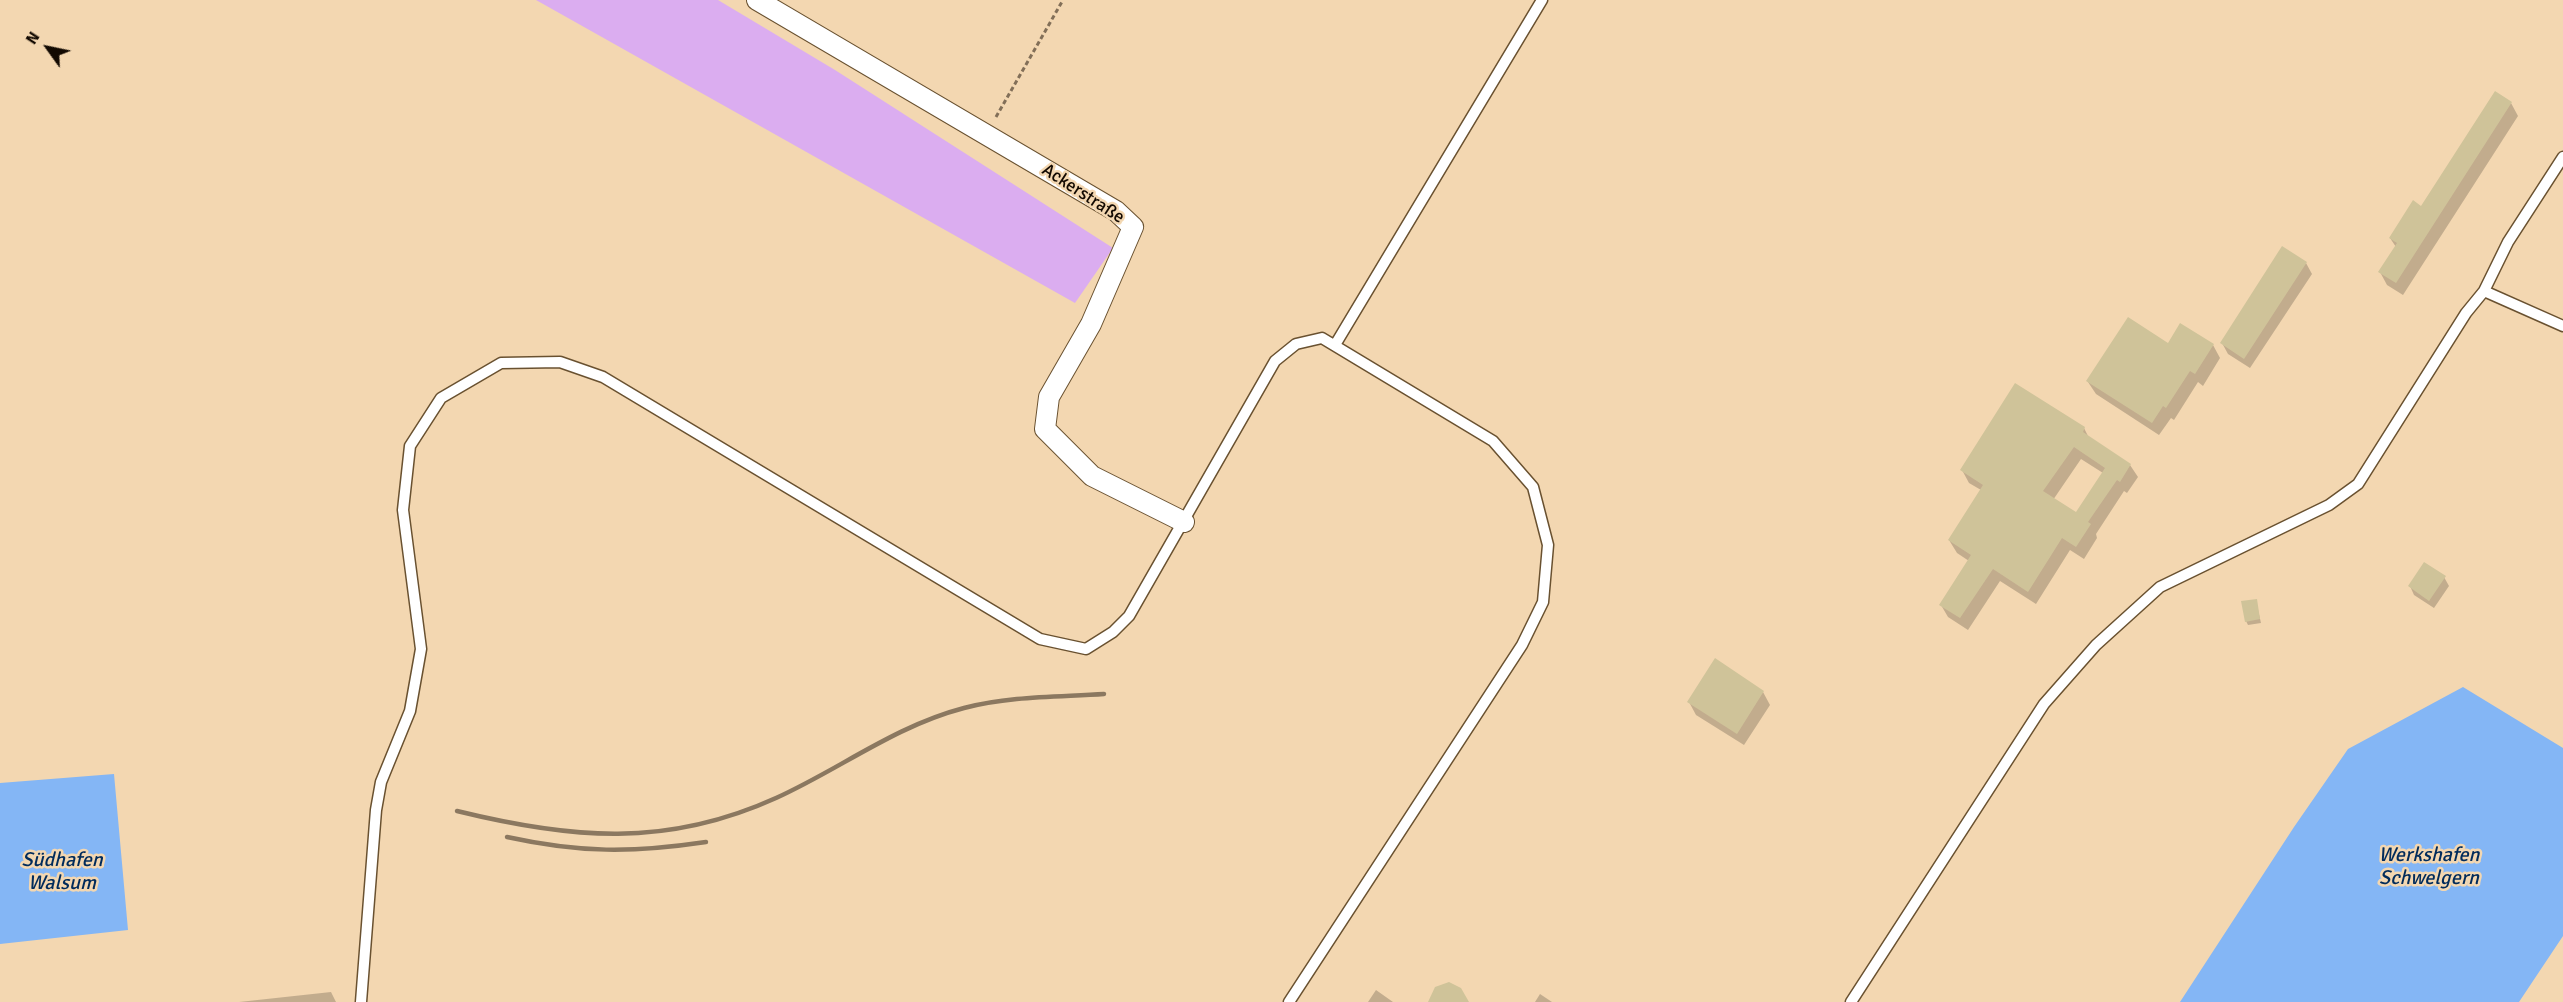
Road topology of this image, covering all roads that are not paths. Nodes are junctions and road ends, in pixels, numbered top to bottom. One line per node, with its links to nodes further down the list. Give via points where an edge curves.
1 (757, 0): 7 (street, Ackerstraße, via 1116,211 1133,227 1091,324 1049,397 1045,429 1092,476)
2 (1542, 0): 6 (lane)
3 (2563, 157): 4 (lane, via 2508,242)
4 (2484, 291): 5 (lane); 10 (lane, via 2358,483 2330,505 2160,587 2089,654 2044,704)
5 (2563, 326)
6 (1335, 345): 7 (lane, via 1322,338 1296,344 1275,361); 9 (lane, via 1493,441 1533,487 1548,545 1544,602 1521,645)
7 (1184, 522): 8 (lane, via 1128,616 1113,633 1086,649 1040,639 603,377 560,362 501,363 441,398 410,446 403,510 421,649 410,711 381,782 376,810)
8 (361, 1002)
9 (1289, 1002)
10 (1851, 1002)

